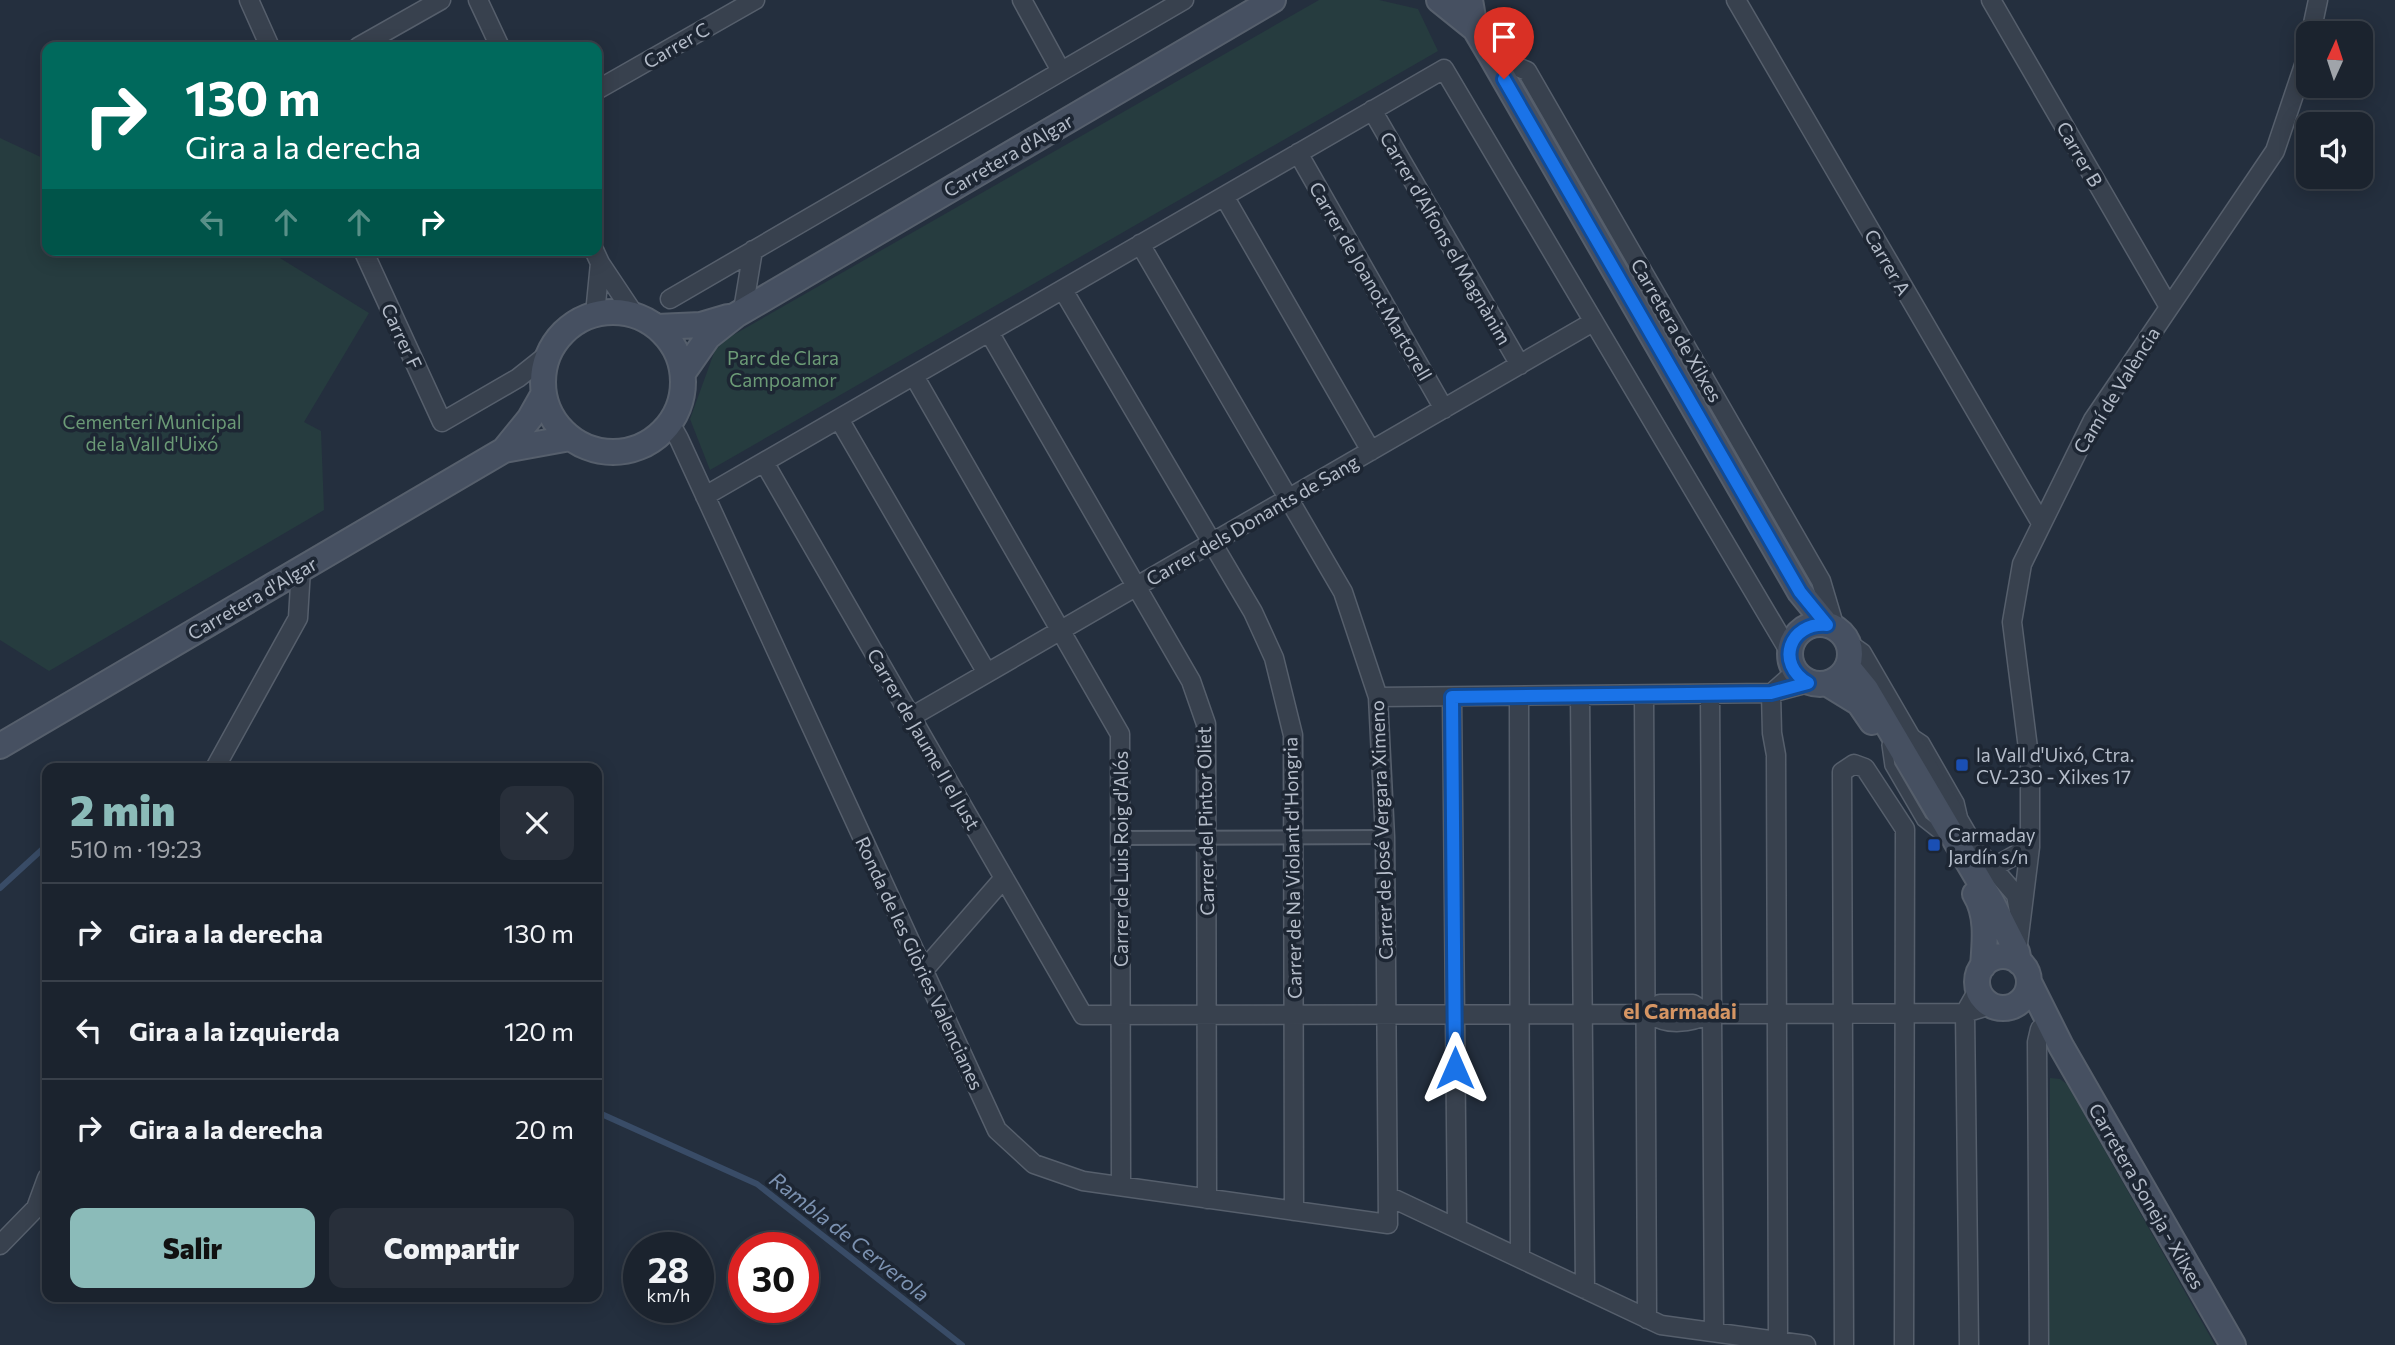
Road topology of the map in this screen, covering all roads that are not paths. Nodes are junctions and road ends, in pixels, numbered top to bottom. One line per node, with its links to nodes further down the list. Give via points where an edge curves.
1 (248, 0): 15 (street)
2 (442, 0): 16 (street)
3 (478, 0): 17 (street)
4 (755, 0): 20 (street, Carrer C)
5 (1022, 0): 19 (street)
6 (1184, 0): 19 (street)
7 (1273, 0): 32 (main road, Carretera d'Algar)
8 (1439, 0): 14 (main road, Carretera de Xilxes)
9 (1470, 0): 14 (main road, Carretera de Xilxes)
10 (1736, 0): 52 (street, Carrer A)
11 (1990, 0): 31 (street, Carrer B)
12 (2318, 0): 13 (street)
13 (2314, 21)
14 (1475, 29): 18 (main road, Carretera de Xilxes)
15 (268, 42)
16 (367, 42)
17 (498, 42)
18 (1491, 56): 56 (main road, Carretera de Xilxes); 58 (street, Carretera de Xilxes, via 1527,71 1821,581)
19 (1061, 71): 26 (street)
20 (602, 87)
21 (2296, 88): 31 (street, Camí de València, via 2274,151)
22 (1372, 110): 23 (street); 35 (street, Carretera de Xilxes, via 1444,69); 39 (street, Carrer d'Alfons el Magnànim)
23 (1298, 153): 24 (street); 43 (street, Carrer de Joanot Martorell)
24 (1224, 196): 25 (street); 48 (street)
25 (1140, 244): 29 (street); 51 (street, Carrer de José Vergara Ximeno)
26 (753, 250): 30 (street); 32 (street)
27 (366, 256): 38 (street, Carrer F, via 442,422 518,378)
28 (597, 257): 33 (street); 34 (street)
29 (1063, 290): 37 (street); 53 (street, Carrer de Na Violant d'Hongria)
30 (670, 299)
31 (2169, 307): 52 (street, Camí de València, via 2093,421)
32 (739, 312): 36 (main road, Carretera d'Algar, via 701,325); 40 (main road, Carretera d'Algar, via 708,337)
33 (595, 314): 34 (main road); 38 (main road, via 575,322)
34 (634, 314): 36 (main road)
35 (1593, 322): 39 (street, Carrer dels Donants de Sang); 59 (street, Carretera de Xilxes)
36 (657, 327): 40 (main road, via 670,340)
37 (989, 332): 41 (street); 55 (street, Carrer del Pintor Oliet)
38 (547, 355): 42 (main road)
39 (1520, 365): 43 (street, Carrer dels Donants de Sang)
40 (683, 373): 45 (main road, via 683,391)
41 (914, 376): 44 (street); 57 (street, Carrer de Luis Roig d'Alós)
42 (543, 394): 46 (main road, via 548,411); 47 (main road, Carretera d'Algar)
43 (1444, 408): 48 (street, Carrer dels Donants de Sang)
44 (839, 419): 49 (street); 60 (street)
45 (670, 424): 46 (main road, via 634,449 612,452); 50 (street, Ronda de les Glòries Valencianes)
46 (570, 438): 47 (main road, Carretera d'Algar)
47 (504, 450): 54 (main road, Carretera d'Algar)
48 (1371, 451): 51 (street, Carrer dels Donants de Sang)
49 (764, 462): 50 (street); 68 (street, Carrer de Jaume II el Just)
50 (705, 496): 82 (street, Ronda de les Glòries Valencianes)
51 (1289, 499): 53 (street, Carrer dels Donants de Sang); 66 (street, Carrer de José Vergara Ximeno, via 1343,592)
52 (2041, 523): 76 (street, Camí de València, via 2022,564 2012,622 2030,764)
53 (1212, 543): 55 (street, Carrer dels Donants de Sang); 73 (street, Carrer de Na Violant d'Hongria, via 1274,658 1293,735)
54 (301, 569): 69 (main road, Carretera d'Algar); 70 (street, via 298,618)
55 (1136, 587): 57 (street, Carrer dels Donants de Sang); 72 (street, Carrer del Pintor Oliet, via 1191,681 1206,724)
56 (1800, 592): 58 (main road, Carretera de Xilxes); 59 (main road, Carretera de Xilxes)
57 (1060, 631): 60 (street, Carrer dels Donants de Sang); 75 (street, Carrer de Luis Roig d'Alós, via 1119,734)
58 (1840, 641): 59 (main road, via 1808,626); 59 (main road, via 1843,675); 71 (street, Carretera de Xilxes, via 1862,653 1907,731); 80 (main road, Carretera de Xilxes, via 1991,901)
59 (1804, 663): 61 (street); 71 (main road, Carretera de Xilxes, via 1858,703)
60 (987, 674): 68 (street, Carrer dels Donants de Sang)
61 (1771, 693): 62 (street); 93 (street, via 1776,755)
62 (1710, 694): 64 (street); 92 (street)
63 (1580, 695): 64 (street); 65 (street); 90 (street)
64 (1644, 695): 91 (street)
65 (1519, 696): 67 (street); 89 (street)
66 (1378, 697): 67 (street); 74 (street, Carrer de José Vergara Ximeno)
67 (1452, 697): 88 (street)
68 (911, 717): 78 (street, Carrer de Jaume II el Just)
69 (0, 746)
70 (218, 763)
71 (1952, 831): 77 (street, Carretera de Xilxes, via 1974,846); 81 (main road, Carretera de Xilxes, via 1982,906)
72 (1206, 837): 73 (street); 75 (street); 96 (street, Carrer del Pintor Oliet)
73 (1293, 837): 74 (street); 86 (street, Carrer de Na Violant d'Hongria)
74 (1385, 837): 87 (street, Carrer de José Vergara Ximeno)
75 (1120, 838): 95 (street, Carrer de Luis Roig d'Alós)
76 (2029, 846): 77 (street); 79 (street, Camí de València)
77 (1992, 868): 79 (street, Carretera de Xilxes, via 2016,895)
78 (1004, 878): 82 (street); 95 (street, Carrer de Jaume II el Just, via 1083,1015)
79 (2022, 925): 80 (street, Camí de València)
80 (2022, 965): 81 (main road, via 2004,957); 83 (main road, via 2024,997); 98 (main road, Carretera de Xilxes)
81 (1983, 966): 83 (main road, via 1977,982)
82 (923, 971): 99 (street, Ronda de les Glòries Valencianes, via 997,1130 1034,1164 1083,1181)
83 (1993, 1001): 85 (street); 97 (main road)
84 (1904, 1013): 85 (street); 94 (street); 94 (street, via 1905,828 1865,768 1854,764 1842,772); 114 (street)
85 (1965, 1013): 115 (street)
86 (1293, 1014): 87 (street); 96 (street); 103 (street, Carrer de Na Violant d'Hongria)
87 (1386, 1014): 88 (street); 101 (street, Carrer de José Vergara Ximeno)
88 (1455, 1014): 89 (street); 105 (street)
89 (1520, 1014): 90 (street); 107 (street)
90 (1583, 1014): 91 (street); 108 (street)
91 (1648, 1014): 92 (street, via 1660,1004 1693,1004); 109 (street)
92 (1710, 1014): 93 (street); 110 (street)
93 (1777, 1014): 94 (street); 111 (street)
94 (1842, 1014): 113 (street)
95 (1121, 1015): 96 (street); 99 (street, Carrer de Luis Roig d'Alós)
96 (1206, 1015): 102 (street, Carrer del Pintor Oliet)
97 (2040, 1029): 98 (main road); 116 (street)
98 (2061, 1046): 117 (main road, Carretera Soneja - Xilxes)
99 (1121, 1186): 102 (street, Ronda de les Glòries Valencianes)
100 (42, 1192): 106 (street, via 36,1208)
101 (1388, 1196): 104 (street, Carrer de José Vergara Ximeno); 105 (street)
102 (1207, 1199): 103 (street, Ronda de les Glòries Valencianes)
103 (1294, 1211): 104 (street, Ronda de les Glòries Valencianes)
104 (1388, 1224)
105 (1457, 1228): 107 (street)
106 (0, 1245)
107 (1520, 1258): 108 (street)
108 (1585, 1289): 109 (street)
109 (1647, 1319): 110 (street)
110 (1714, 1332): 111 (street)
111 (1778, 1341): 112 (street)
112 (1805, 1345)
113 (1844, 1345)
114 (1904, 1345)
115 (1969, 1345)
116 (2039, 1345)
117 (2233, 1345)

